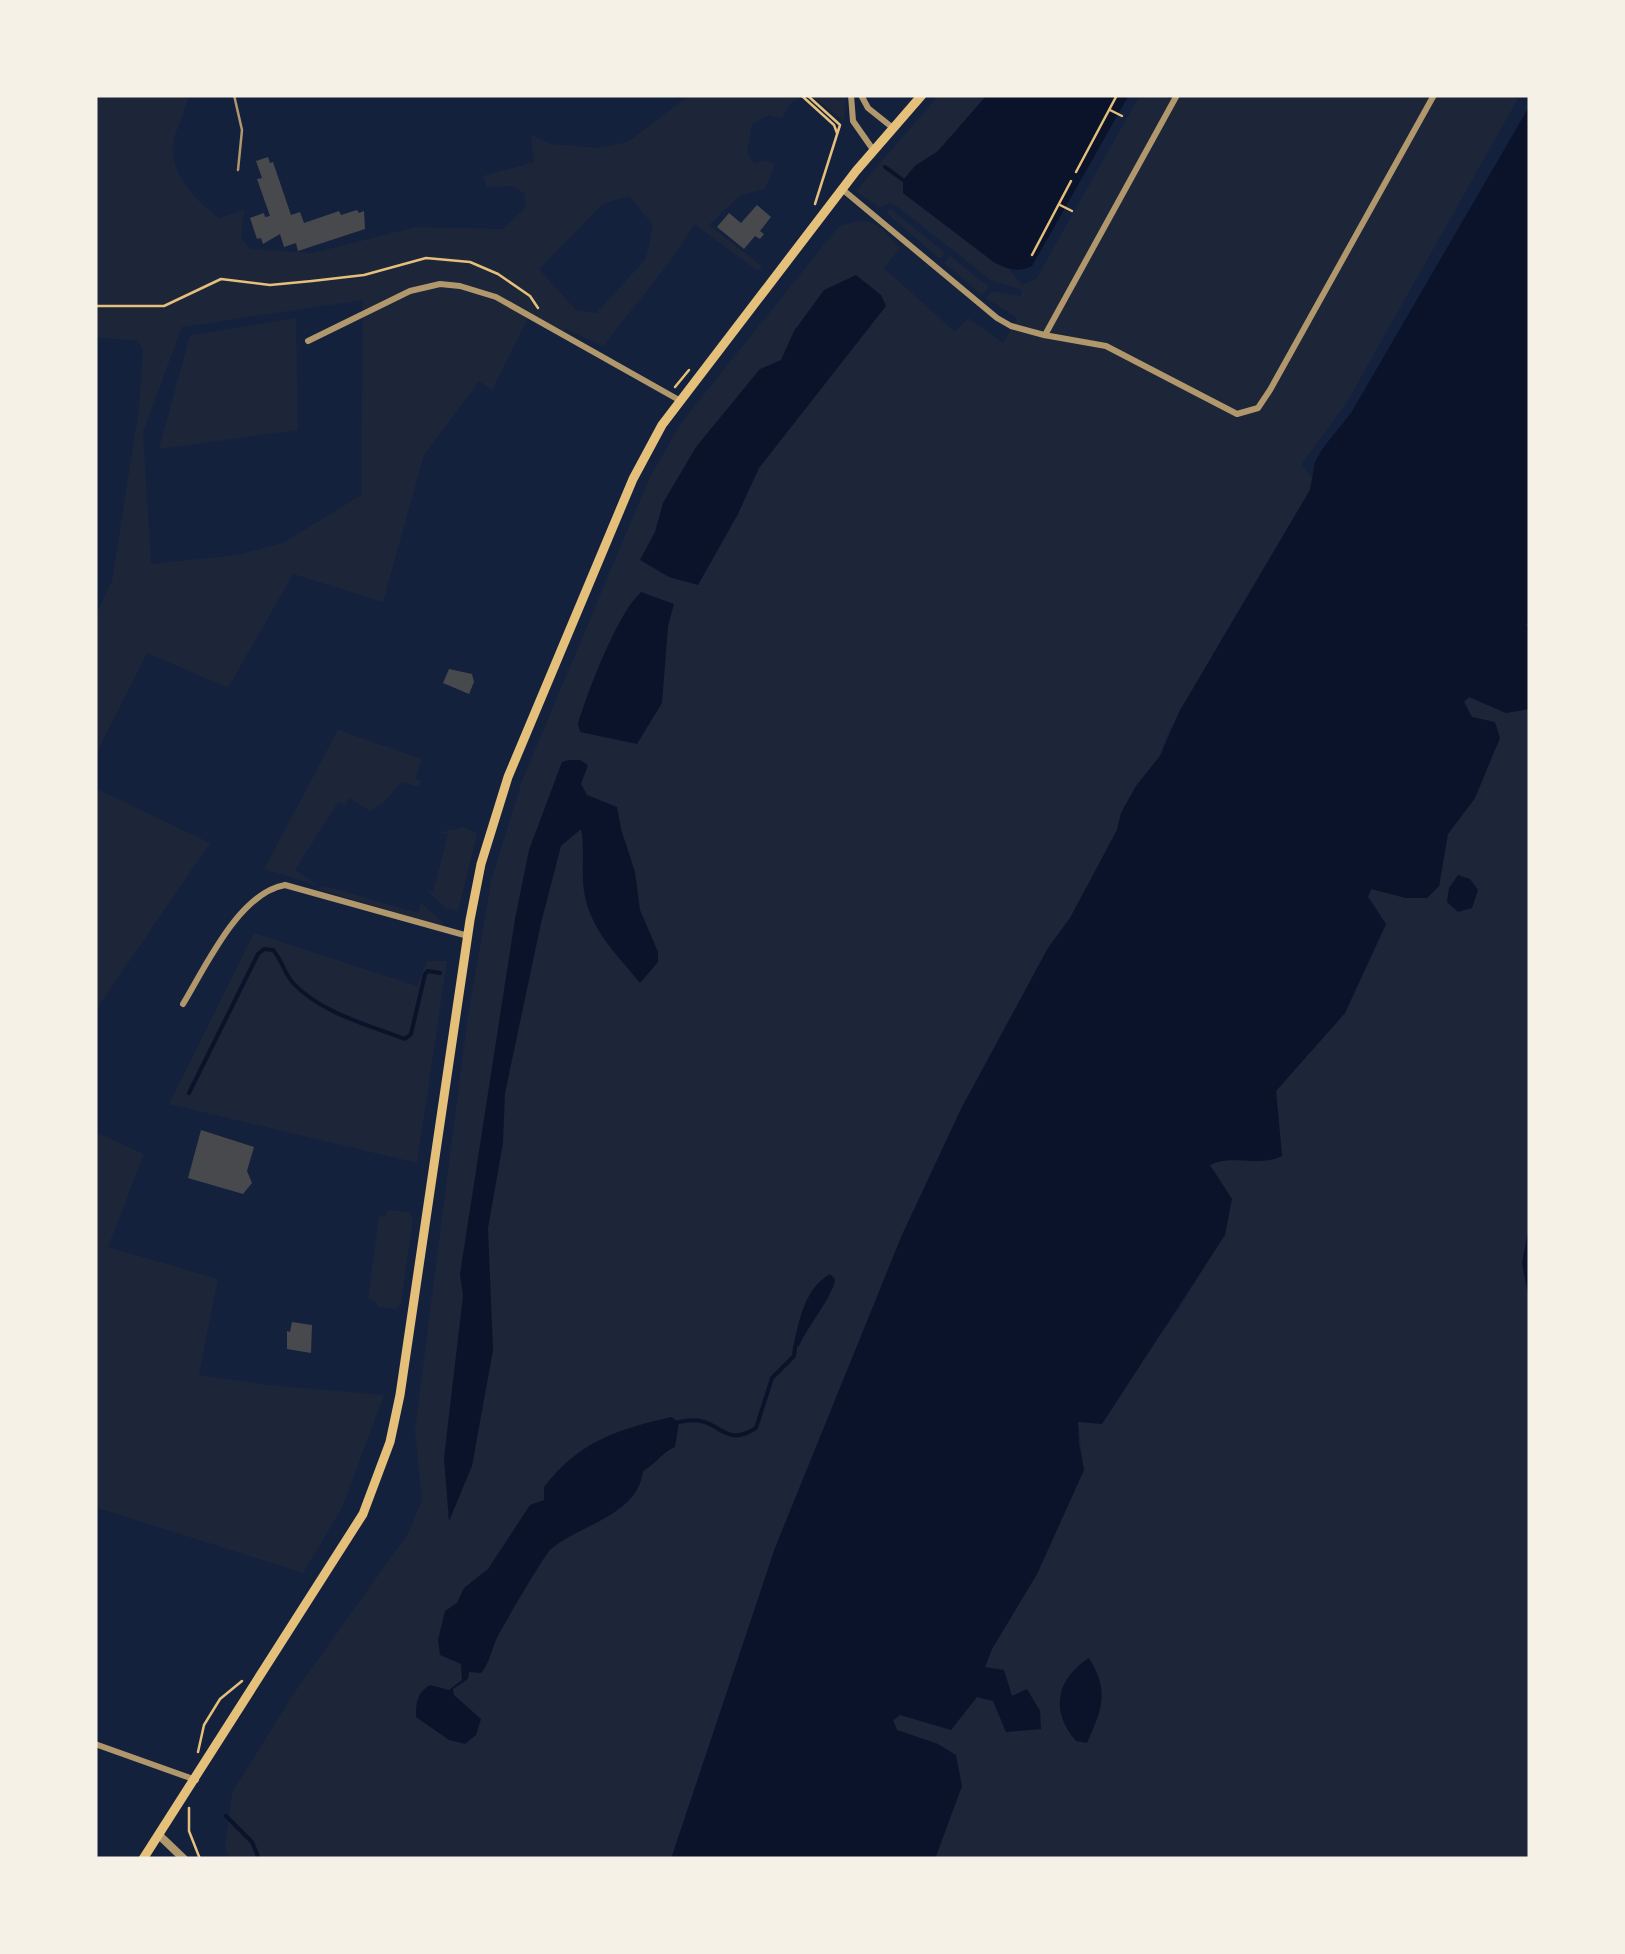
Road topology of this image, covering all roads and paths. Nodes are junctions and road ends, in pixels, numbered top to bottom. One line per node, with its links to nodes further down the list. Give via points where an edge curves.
1 (234, 95): 15 (lane, via 242,130)
2 (800, 95): 13 (path)
3 (808, 95): 13 (path, via 840,125)
4 (851, 95): 14 (street, via 853,121)
5 (861, 95): 12 (street)
6 (922, 95): 12 (main road)
7 (1118, 95): 10 (path)
8 (1177, 95): 25 (street)
9 (1434, 95): 25 (street, via 1258,408 1236,414 1106,346)
10 (1109, 109): 11 (path); 16 (path)
11 (1122, 116)
12 (894, 128): 14 (main road)
13 (837, 134): 20 (path)
14 (874, 150): 18 (main road)
15 (238, 170)
16 (1076, 172)
17 (1071, 181): 19 (path)
18 (842, 189): 25 (street, via 996,318); 28 (main road)
19 (1059, 204): 21 (path); 22 (path)
20 (814, 206)
21 (1072, 211)
22 (1032, 255)
23 (95, 306): 24 (path, via 164,306 221,279 312,282 426,258 470,262 498,274 530,296)
24 (552, 329): 26 (street, via 496,297 440,284 410,291); 28 (street)
25 (1044, 335)
26 (308, 341)
27 (690, 368): 28 (path)
28 (674, 398): 29 (main road, via 633,479 508,777)
29 (468, 936): 30 (street, via 285,884 272,887 245,909); 32 (main road, via 390,1442 363,1514)
30 (183, 1004)
31 (95, 1744): 32 (street)
32 (196, 1780): 34 (main road)
33 (188, 1807): 37 (path)
34 (160, 1836): 35 (main road); 36 (street)
35 (143, 1859)
36 (184, 1859)
37 (200, 1859)

